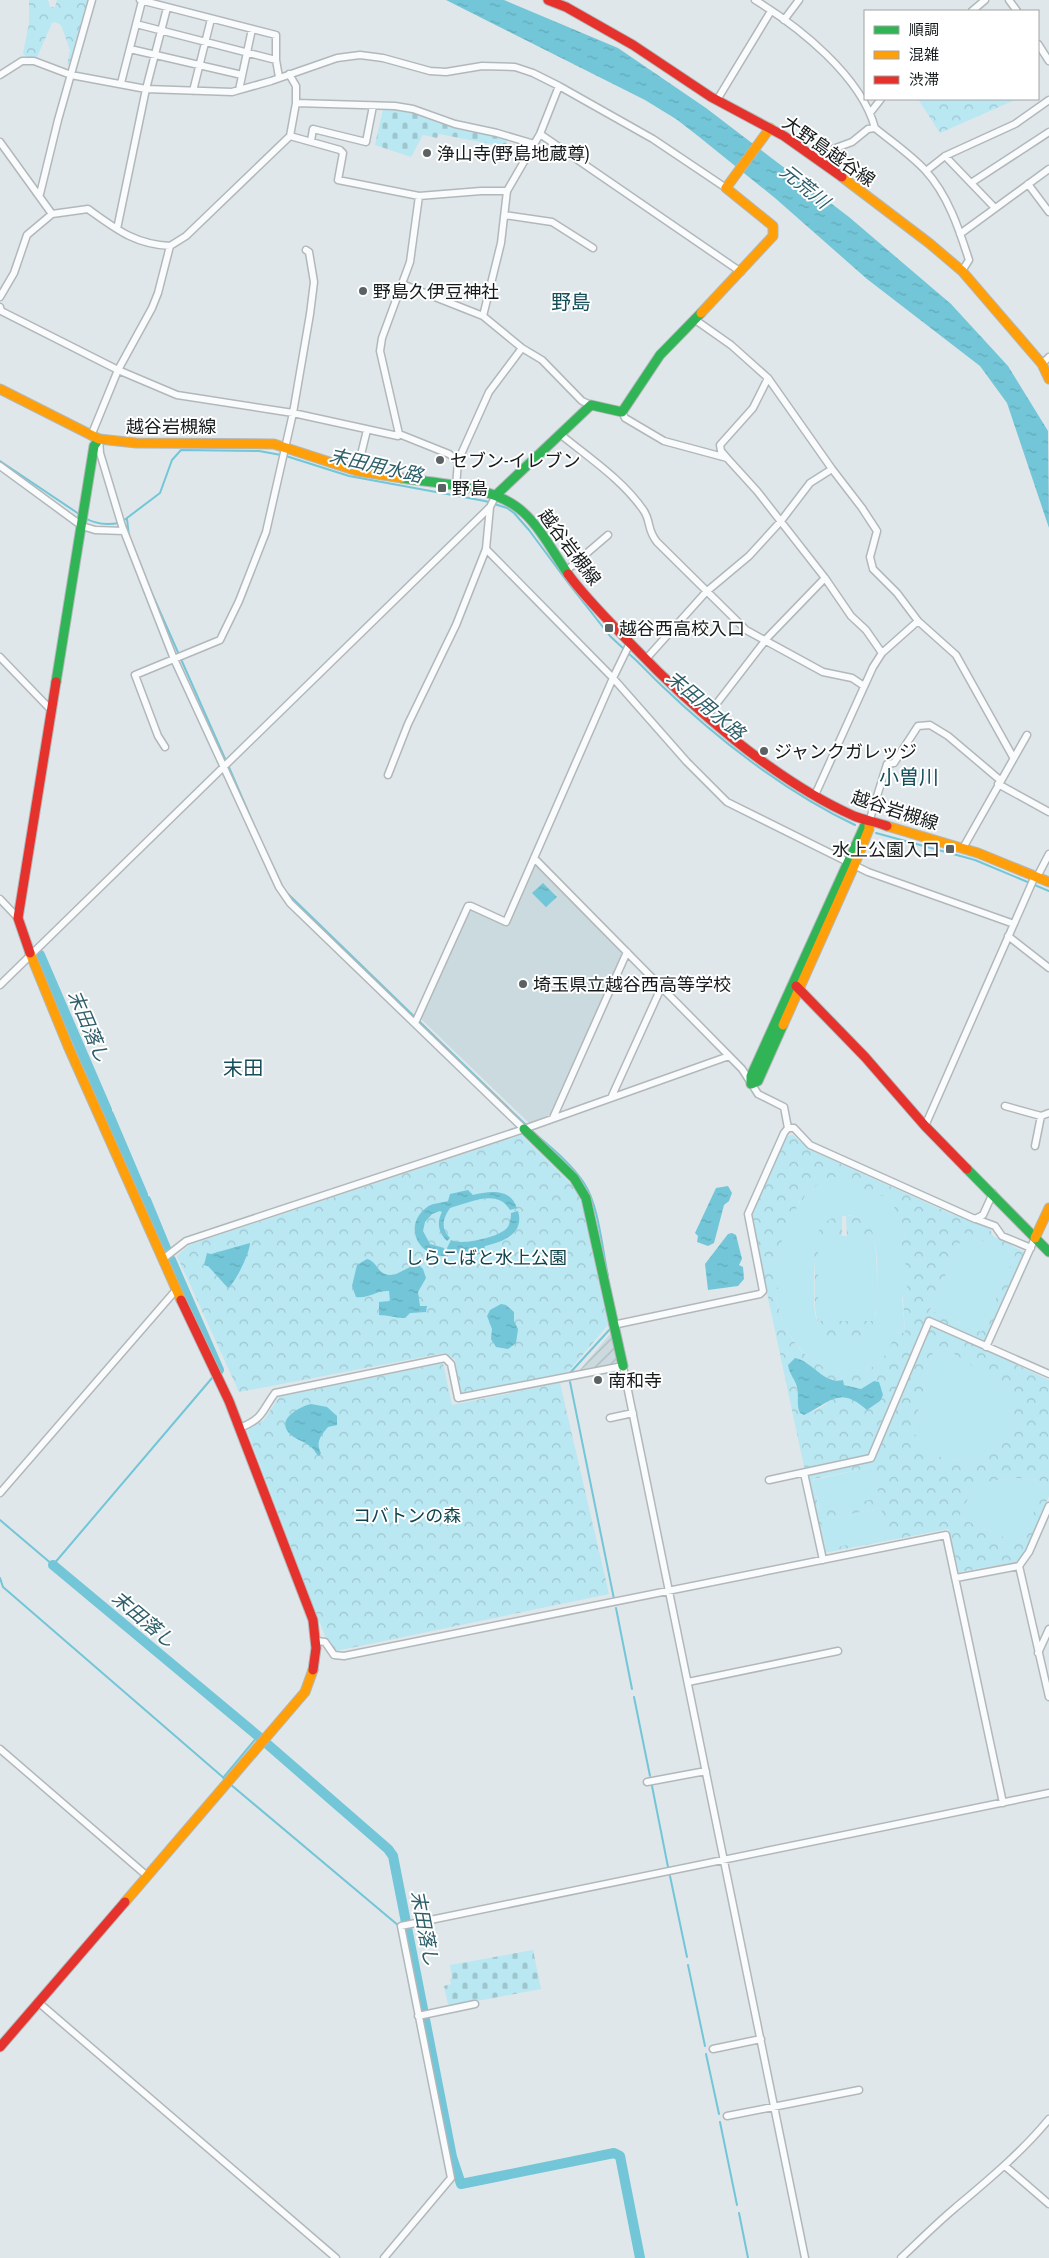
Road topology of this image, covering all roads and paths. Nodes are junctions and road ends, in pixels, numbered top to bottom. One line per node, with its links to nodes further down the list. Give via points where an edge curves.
1 (92, 0): 23 (street)
2 (141, 0): 7 (street); 12 (street)
3 (548, 0): 33 (street, 大野島越谷線, via 633,45)
4 (755, 0): 9 (street)
5 (799, 0): 11 (street)
6 (985, 0): 8 (street)
7 (167, 8): 10 (street); 14 (street)
8 (973, 10)
9 (771, 11): 11 (street); 33 (street)
10 (211, 19): 13 (street); 15 (street)
11 (784, 20): 38 (street, via 841,69)
12 (136, 24): 14 (street); 17 (street)
13 (252, 29): 18 (street); 20 (street, via 276,35)
14 (161, 31): 15 (street); 19 (street)
15 (206, 42): 18 (street); 22 (street)
16 (1039, 46): 21 (street)
17 (130, 49): 19 (street); 28 (street)
18 (247, 52): 20 (street); 26 (street)
19 (155, 55): 22 (street); 30 (street)
20 (276, 60): 27 (street)
21 (1049, 61)
22 (200, 65): 26 (street); 32 (street)
23 (71, 74): 25 (street, via 34,60 22,60); 28 (street); 55 (street)
24 (289, 74): 27 (street); 29 (street, via 337,58 360,55 430,71 446,72 482,66 515,67); 35 (street, via 296,86)
25 (0, 75)
26 (242, 75): 31 (street)
27 (280, 77): 31 (street)
28 (121, 83): 30 (street)
29 (559, 86): 42 (street); 53 (street, via 654,139)
30 (146, 89): 32 (street); 61 (street)
31 (239, 90): 32 (street)
32 (193, 91)
33 (717, 100): 39 (street, 大野島越谷線)
34 (880, 100): 38 (street)
35 (296, 103): 37 (street); 43 (street)
36 (1048, 103): 48 (street, via 1015,124)
37 (373, 106): 44 (street, via 366,142 313,129); 46 (street, via 413,109 454,124)
38 (870, 113): 40 (street)
39 (770, 128): 47 (street, 大野島越谷線); 53 (street)
40 (875, 128): 47 (street, via 868,129 852,142); 50 (street)
41 (1049, 132): 51 (street)
42 (540, 134): 46 (street); 67 (street)
43 (290, 136): 44 (street); 63 (street, via 192,230)
44 (311, 141): 56 (street, via 343,152 338,180)
45 (0, 142): 55 (street)
46 (534, 144): 54 (street)
47 (814, 156): 66 (street, 大野島越谷線)
48 (945, 156): 50 (street); 51 (street)
49 (1049, 169): 52 (street)
50 (926, 171): 62 (street, via 951,210)
51 (970, 184): 57 (street)
52 (1028, 184): 57 (street); 58 (street)
53 (726, 188): 67 (street, via 773,226 773,236)
54 (507, 191): 56 (street); 60 (street)
55 (40, 194): 59 (street)
56 (419, 196): 68 (street, via 410,262)
57 (995, 208): 62 (street)
58 (1049, 212)
59 (52, 214): 61 (street, via 88,209); 69 (street, via 27,235 14,273)
60 (505, 215): 64 (street, via 552,222); 71 (street)
61 (117, 229): 63 (street, via 137,241)
62 (960, 234): 66 (street, via 969,260)
63 (170, 246): 75 (street, via 155,301)
64 (593, 248)
65 (306, 250): 81 (street, via 314,282)
66 (962, 271): 74 (street, 大野島越谷線)
67 (742, 272): 72 (street)
68 (402, 284): 71 (street); 83 (street, via 380,351)
69 (0, 297)
70 (0, 310): 75 (street)
71 (484, 316): 73 (street)
72 (694, 319): 76 (street, via 731,345); 80 (street, via 650,369)
73 (522, 348): 79 (street, via 542,360 582,401); 88 (street, via 489,392)
74 (1046, 360): 77 (street, 大野島越谷線)
75 (118, 370): 81 (street, via 177,395); 85 (street)
76 (768, 378): 87 (street, via 753,408 720,445); 90 (street)
77 (1049, 378)
78 (0, 389): 85 (street, 越谷岩槻線)
79 (591, 405): 80 (street); 84 (street)
80 (622, 412): 87 (street, via 626,418 664,440)
81 (293, 413): 82 (street); 86 (street)
82 (367, 430): 83 (street); 91 (street)
83 (399, 434): 88 (street, via 449,454)
84 (560, 434): 93 (street); 101 (street, via 625,488 643,510 650,533 657,542)
85 (95, 438): 86 (street, 越谷岩槻線, via 136,443 263,443); 95 (street); 96 (street)
86 (284, 452): 91 (street, 越谷岩槻線); 107 (street, via 266,532 224,634 213,644)
87 (727, 458): 94 (street)
88 (458, 461): 92 (street)
89 (0, 466): 95 (street)
90 (832, 469): 94 (street, via 810,483); 102 (street, via 877,531 870,557 873,569)
91 (358, 471): 92 (street, 越谷岩槻線)
92 (456, 487): 93 (street, 越谷岩槻線)
93 (492, 502): 98 (street); 99 (street, 越谷岩槻線, via 519,508); 116 (street)
94 (781, 521): 100 (street); 101 (street, via 749,556)
95 (82, 526): 96 (street, via 95,530); 111 (street)
96 (124, 530): 107 (street)
97 (608, 535): 99 (street)
98 (486, 549): 109 (street); 117 (street, via 456,625 408,724)
99 (566, 571): 104 (street, 越谷岩槻線)
100 (825, 578): 103 (street); 105 (street)
101 (706, 592): 103 (street, via 746,630); 108 (street)
102 (918, 621): 105 (street); 115 (street, via 956,655)
103 (767, 639): 110 (street, via 823,672 852,678); 112 (street)
104 (627, 648): 108 (street, 越谷岩槻線); 109 (street)
105 (882, 653): 110 (street)
106 (0, 657): 111 (street)
107 (178, 658): 114 (street, via 135,676); 116 (street)
108 (646, 659): 112 (street, 越谷岩槻線, via 684,699)
109 (613, 678): 124 (street); 125 (street, via 727,802)
110 (864, 686): 119 (street)
111 (52, 711): 129 (street)
112 (707, 716): 119 (street, 越谷岩槻線, via 768,765)
113 (1027, 735): 115 (street)
114 (165, 747)
115 (1013, 757): 118 (street)
116 (224, 766): 133 (street); 138 (street, via 267,864 290,903)
117 (388, 775)
118 (999, 782): 120 (street); 121 (street, via 948,736 930,724 918,726 894,763 887,764); 122 (street)
119 (815, 795): 121 (street, 越谷岩槻線)
120 (1049, 812)
121 (869, 822): 122 (street, 越谷岩槻線); 125 (street, via 864,827)
122 (963, 848): 126 (street, 越谷岩槻線, via 995,859)
123 (1049, 854): 126 (street)
124 (534, 858): 132 (street); 138 (street, via 506,922 468,906)
125 (851, 864): 130 (street); 136 (street)
126 (1034, 880): 127 (street, 越谷岩槻線); 130 (street)
127 (1049, 882)
128 (0, 899): 129 (street)
129 (18, 918): 133 (street)
130 (1014, 924): 131 (street)
131 (1008, 936): 134 (street); 146 (street)
132 (626, 952): 137 (street); 145 (street)
133 (30, 955): 135 (street); 156 (street)
134 (1049, 968)
135 (0, 985)
136 (796, 986): 140 (street, via 751,1076); 146 (street, via 865,1057)
137 (661, 988): 139 (street); 141 (street)
138 (415, 1023): 148 (street)
139 (729, 1056): 140 (street); 141 (street)
140 (751, 1084): 147 (street, via 758,1094 784,1107)
141 (611, 1098): 145 (street)
142 (1005, 1106): 144 (street)
143 (1049, 1114): 144 (street)
144 (1041, 1116): 149 (street)
145 (553, 1118): 148 (street)
146 (925, 1126): 150 (street)
147 (788, 1128): 152 (street, via 794,1128 810,1145); 158 (street, via 748,1214 763,1291)
148 (524, 1129): 156 (street, via 186,1241); 158 (street, via 582,1188 590,1210)
149 (1035, 1146)
150 (993, 1193): 152 (street, via 983,1215); 153 (street)
151 (1049, 1208): 153 (street)
152 (975, 1219): 154 (street, via 995,1226 1002,1236)
153 (1035, 1238): 154 (street); 155 (street)
154 (1031, 1248): 159 (street)
155 (1049, 1252)
156 (163, 1259): 157 (street)
157 (176, 1290): 164 (street); 167 (street)
158 (614, 1325): 160 (street)
159 (986, 1347): 161 (street); 165 (street, via 929,1321 871,1458)
160 (623, 1366): 162 (street); 164 (street, via 458,1398 451,1364 445,1358 275,1393 256,1422)
161 (1049, 1374)
162 (633, 1413): 163 (street); 172 (street)
163 (610, 1418)
164 (240, 1428): 174 (street, via 313,1620)
165 (804, 1473): 166 (street); 169 (street)
166 (769, 1480)
167 (0, 1493)
168 (1049, 1506): 170 (street, via 1029,1552)
169 (823, 1560): 171 (street, via 946,1535); 172 (street)
170 (1019, 1566): 171 (street); 176 (street)
171 (956, 1578): 185 (street)
172 (670, 1592): 174 (street, via 344,1656 334,1655 325,1642); 179 (street)
173 (1049, 1629): 176 (street)
174 (317, 1642): 187 (street, via 312,1679 305,1692)
175 (838, 1651): 179 (street)
176 (1038, 1654): 177 (street)
177 (1040, 1663): 178 (street); 180 (street)
178 (1049, 1671)
179 (688, 1682): 182 (street)
180 (1049, 1696)
181 (0, 1749): 187 (street)
182 (706, 1770): 183 (street); 186 (street)
183 (647, 1782)
184 (1049, 1793): 185 (street)
185 (1003, 1803): 186 (street)
186 (724, 1860): 190 (street, via 401,1926); 191 (street)
187 (146, 1874): 188 (street)
188 (38, 2002): 192 (street); 200 (street)
189 (474, 2004): 190 (street)
190 (418, 2016): 201 (street, via 451,2178)
191 (761, 2039): 193 (street); 195 (street)
192 (0, 2047)
193 (713, 2049)
194 (859, 2090): 195 (street)
195 (775, 2107): 196 (street); 202 (street)
196 (727, 2116)
197 (1049, 2119): 198 (street)
198 (1005, 2166): 199 (street); 203 (street)
199 (1049, 2204)
200 (336, 2258)
201 (384, 2258)
202 (806, 2258)
203 (901, 2258)

